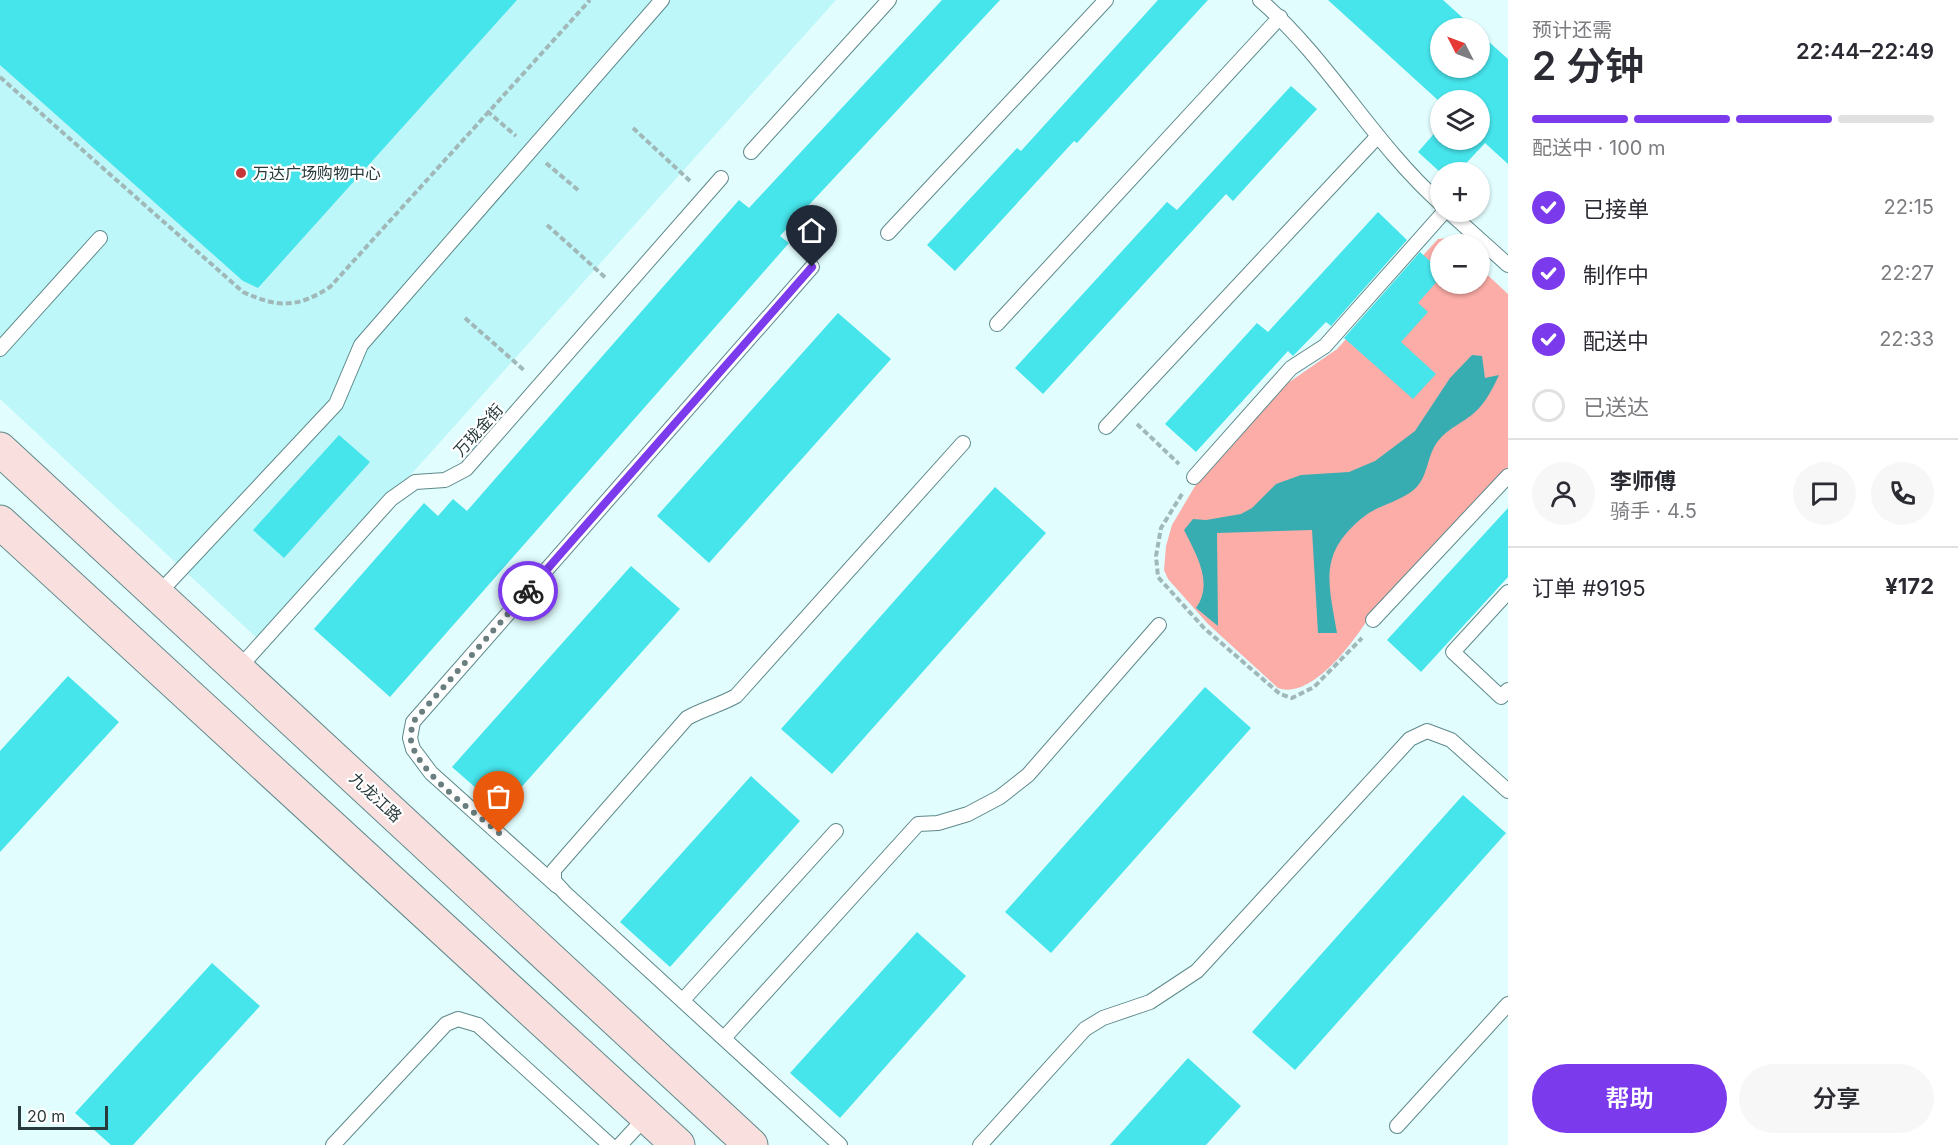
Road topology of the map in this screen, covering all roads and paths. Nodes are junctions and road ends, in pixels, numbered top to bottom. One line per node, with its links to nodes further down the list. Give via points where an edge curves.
1 (590, 0): 7 (path, via 330,287 309,301 296,303 280,304 243,292)
2 (662, 0): 34 (lane, via 361,345 336,404)
3 (889, 0): 10 (lane)
4 (1106, 0): 17 (lane)
5 (1260, 0): 6 (lane)
6 (1280, 17): 9 (lane, via 1315,55); 23 (lane)
7 (0, 76)
8 (633, 128): 13 (path)
9 (1377, 137): 12 (lane); 26 (lane)
10 (752, 152)
11 (721, 178): 13 (lane, 万珑金街)
12 (1430, 193)
13 (706, 195): 21 (lane, 万珑金街)
14 (1435, 222): 30 (lane, via 1325,346 1291,368)
15 (1460, 222): 19 (lane)
16 (547, 225): 21 (path)
17 (888, 233)
18 (100, 238): 24 (lane)
19 (1508, 265)
20 (812, 267): 41 (lane, via 413,722 413,749 431,773)
21 (621, 292): 25 (lane, 万珑金街)
22 (465, 318): 25 (path)
23 (997, 324)
24 (0, 349)
25 (540, 384): 37 (lane, 万珑金街, via 461,473 445,480 415,482 391,499)
26 (1122, 410): 27 (lane); 30 (path)
27 (1106, 427)
28 (963, 443): 41 (lane, via 736,696 687,718 569,852 554,870 555,881)
29 (0, 449): 34 (street, 九龙江路)
30 (1194, 477): 35 (path, via 1161,528 1156,556 1158,578 1204,628 1280,694 1292,698 1314,687 1359,643)
31 (1508, 477): 35 (lane)
32 (0, 522): 45 (street)
33 (1508, 592): 38 (lane, via 1454,652 1501,697)
34 (158, 594): 37 (street, 九龙江路)
35 (1374, 620)
36 (1159, 626): 44 (lane, via 1028,775 1000,797 968,814 939,823 918,824)
37 (238, 669): 51 (street, 九龙江路)
38 (1508, 690)
39 (1508, 791): 53 (lane, via 1451,740 1427,731 1410,739 1197,971 1150,1002 1103,1018 1085,1029)
40 (836, 831): 42 (lane)
41 (566, 894): 42 (lane)
42 (683, 1000): 44 (lane)
43 (1508, 1004): 46 (lane)
44 (724, 1038): 52 (lane)
45 (646, 1117): 47 (street); 50 (lane)
46 (1396, 1126)
47 (673, 1143)
48 (333, 1145): 49 (lane, via 446,1024 458,1019 478,1025)
49 (610, 1145)
50 (620, 1145)
51 (751, 1145)
52 (840, 1145)
53 (980, 1145)

